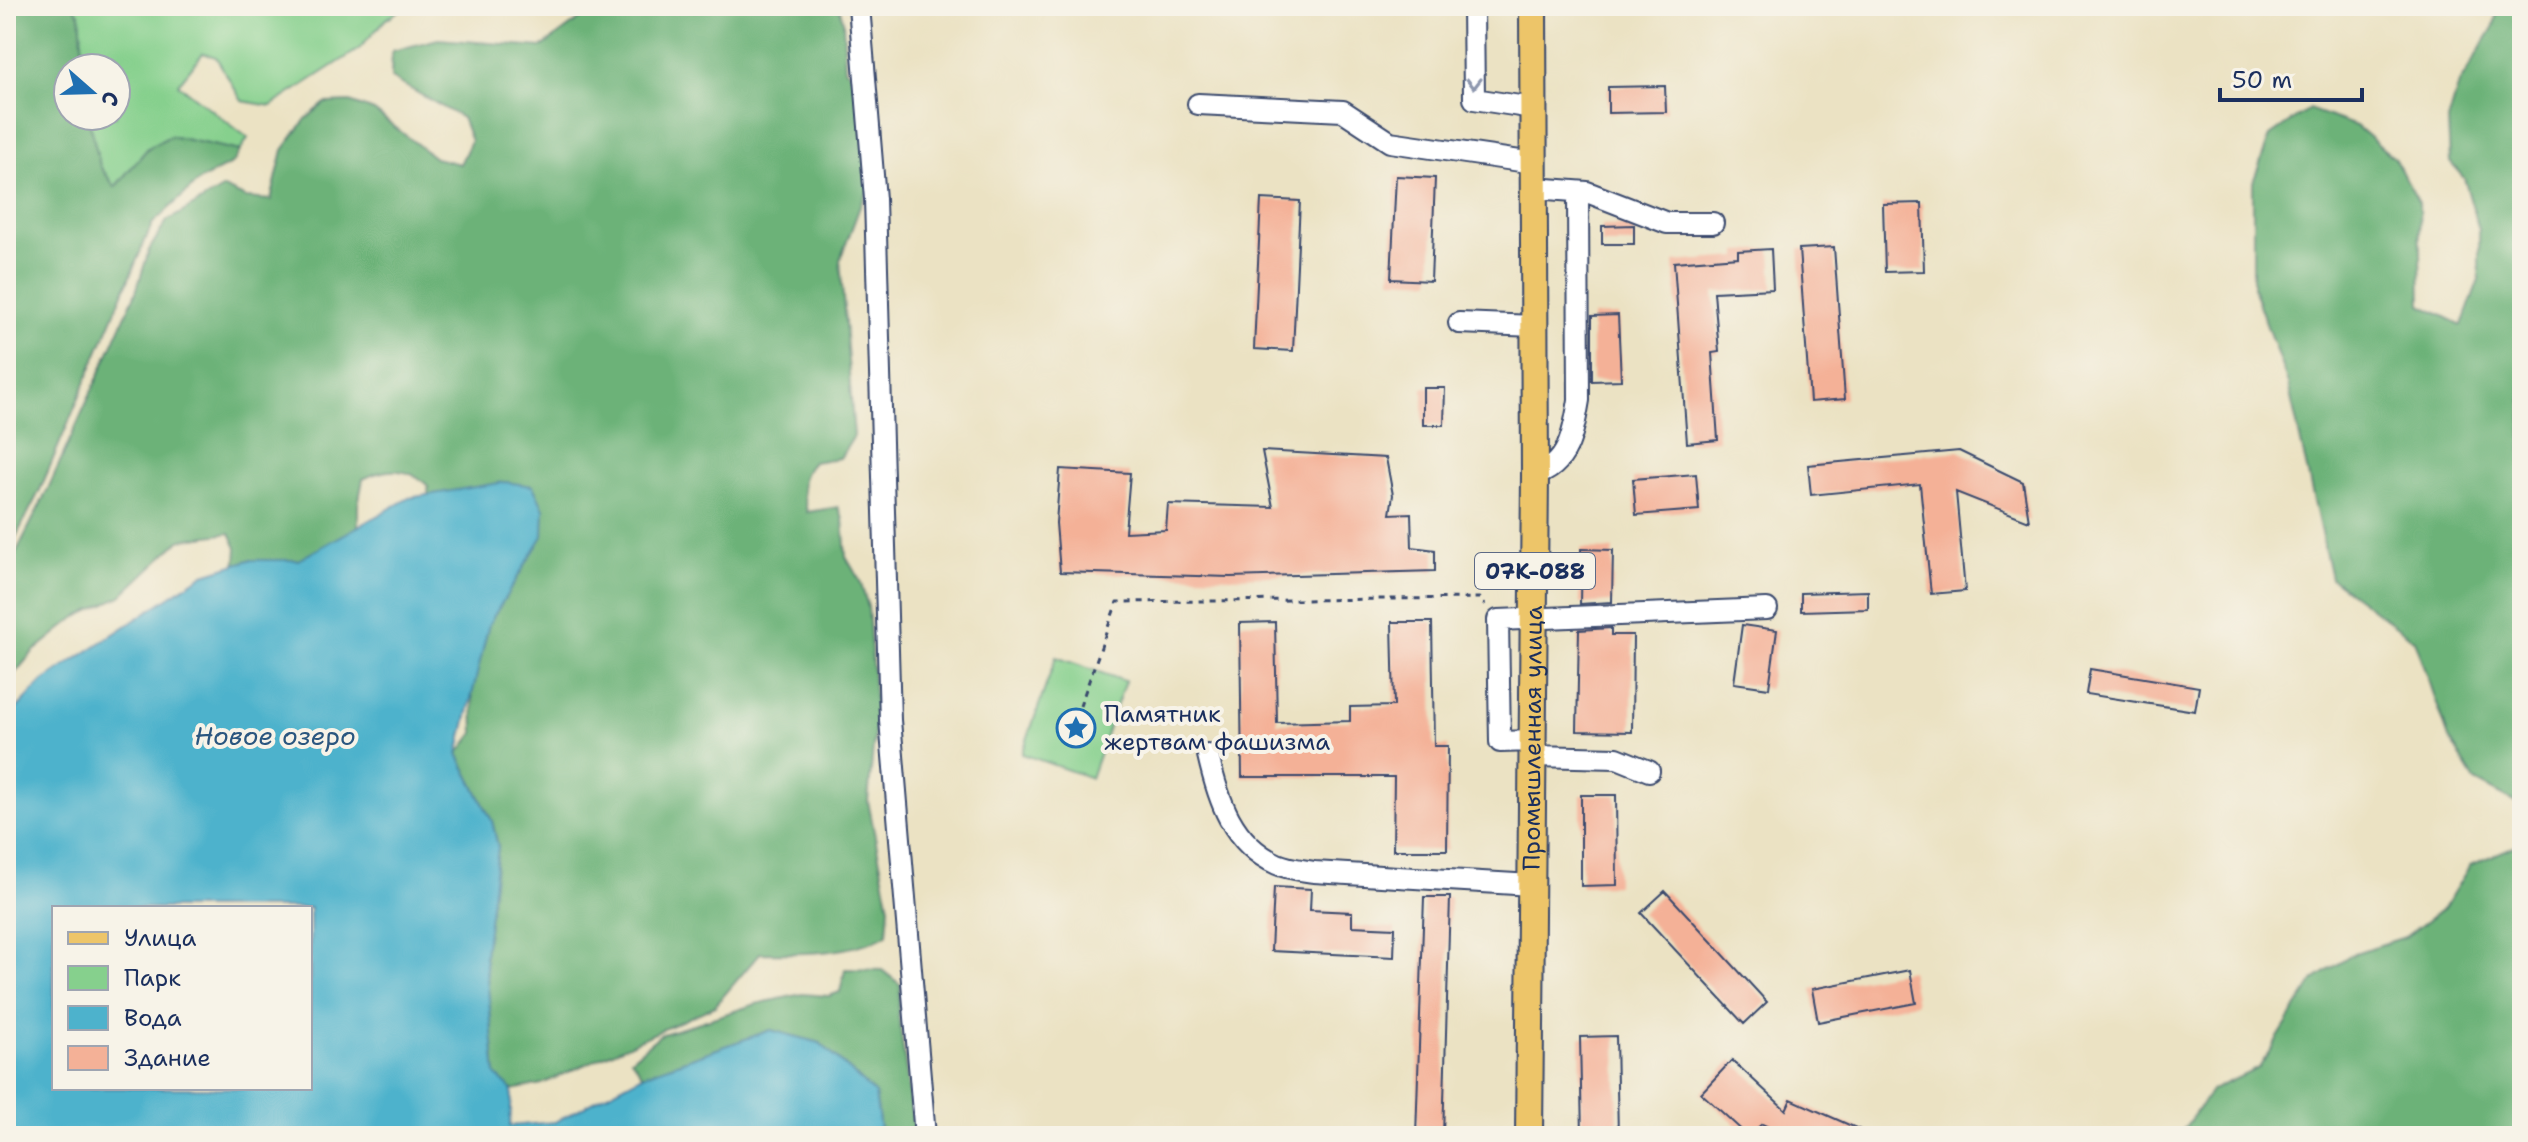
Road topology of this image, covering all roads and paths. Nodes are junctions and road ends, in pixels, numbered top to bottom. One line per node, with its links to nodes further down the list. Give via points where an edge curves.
1 (859, 6): 20 (lane, via 875,199 890,720)
2 (1473, 6): 5 (lane, one-way to 5, via 1474,99)
3 (1533, 6): 5 (main road, Промышленная улица / 07К-088)
4 (1198, 104): 6 (lane, via 1343,111 1390,142)
5 (1533, 108): 6 (main road, Промышленная улица / 07К-088)
6 (1534, 175): 7 (lane); 10 (main road, Промышленная улица / 07К-088)
7 (1578, 192): 8 (lane, via 1667,223); 11 (lane, via 1575,429 1565,452 1548,471)
8 (1713, 223)
9 (1459, 323): 10 (lane)
10 (1535, 326): 11 (main road, Промышленная улица / 07К-088)
11 (1535, 475): 13 (main road, Промышленная улица / 07К-088)
12 (1767, 609): 13 (lane)
13 (1534, 619): 14 (lane); 16 (main road, Промышленная улица / 07К-088)
14 (1498, 620): 15 (path, via 1480,598 1117,602); 16 (lane, via 1500,742)
15 (1080, 706)
16 (1534, 749): 18 (lane, via 1617,758); 19 (main road, Промышленная улица / 07К-088)
17 (1208, 755): 19 (lane, via 1218,798 1237,831 1255,852 1280,865 1314,872)
18 (1649, 771)
19 (1532, 885): 21 (main road, Промышленная улица / 07К-088)
20 (925, 1136)
21 (1529, 1136)

